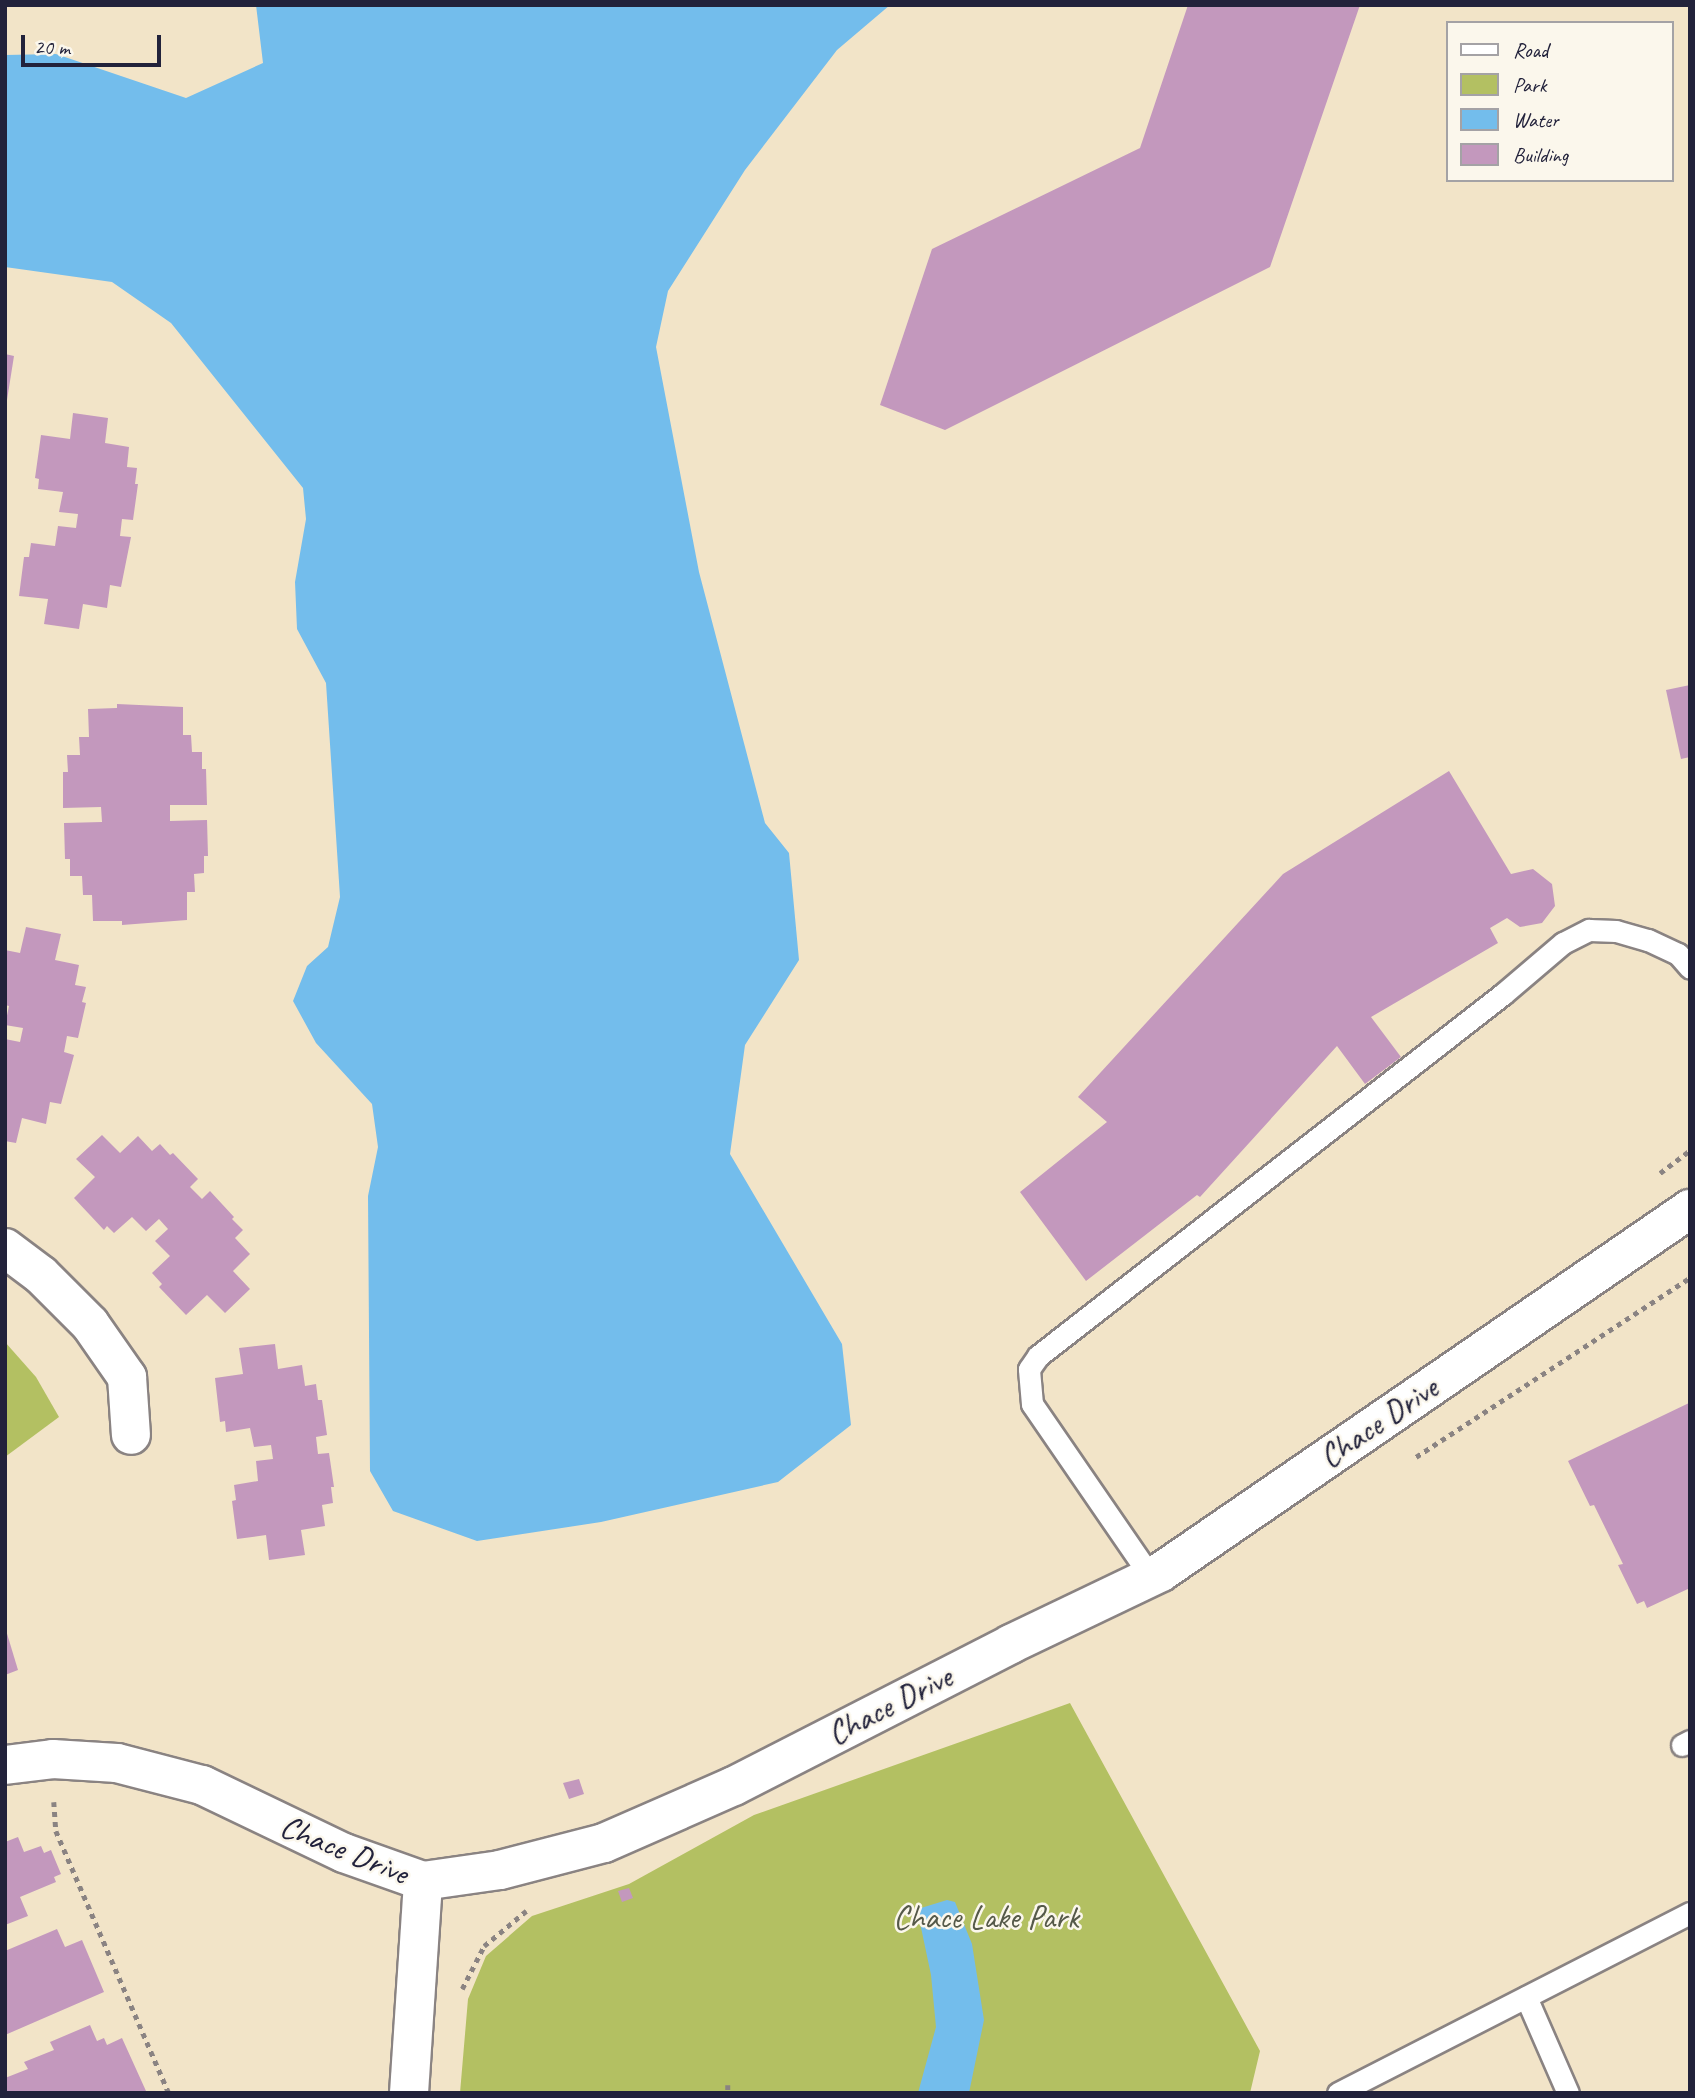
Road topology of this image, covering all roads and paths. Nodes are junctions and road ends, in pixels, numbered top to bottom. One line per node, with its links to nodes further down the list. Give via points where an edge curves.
1 (1690, 968): 7 (lane, via 1678,954 1616,931 1589,930 1563,943 1038,1356 1030,1369 1032,1404)
2 (1690, 1209): 7 (street, Chace Drive)
3 (5, 1248): 5 (street, via 41,1275 90,1324 127,1377)
4 (1690, 1278): 6 (path)
5 (131, 1435)
6 (1416, 1457)
7 (1151, 1577): 10 (street, Chace Drive, via 734,1786 604,1843 500,1871)
8 (53, 1759): 9 (street, Chace Drive); 10 (street, Chace Drive, via 117,1763 202,1785 344,1853); 16 (path, via 56,1831)
9 (5, 1765)
10 (423, 1881): 17 (street)
11 (533, 1909): 14 (path, via 522,1912 484,1946)
12 (1690, 1913): 13 (lane)
13 (1526, 1997): 19 (lane); 20 (lane)
14 (456, 2000)
15 (728, 2085): 18 (path)
16 (169, 2093)
17 (409, 2093)
18 (728, 2093)
19 (1338, 2093)
20 (1568, 2093)

